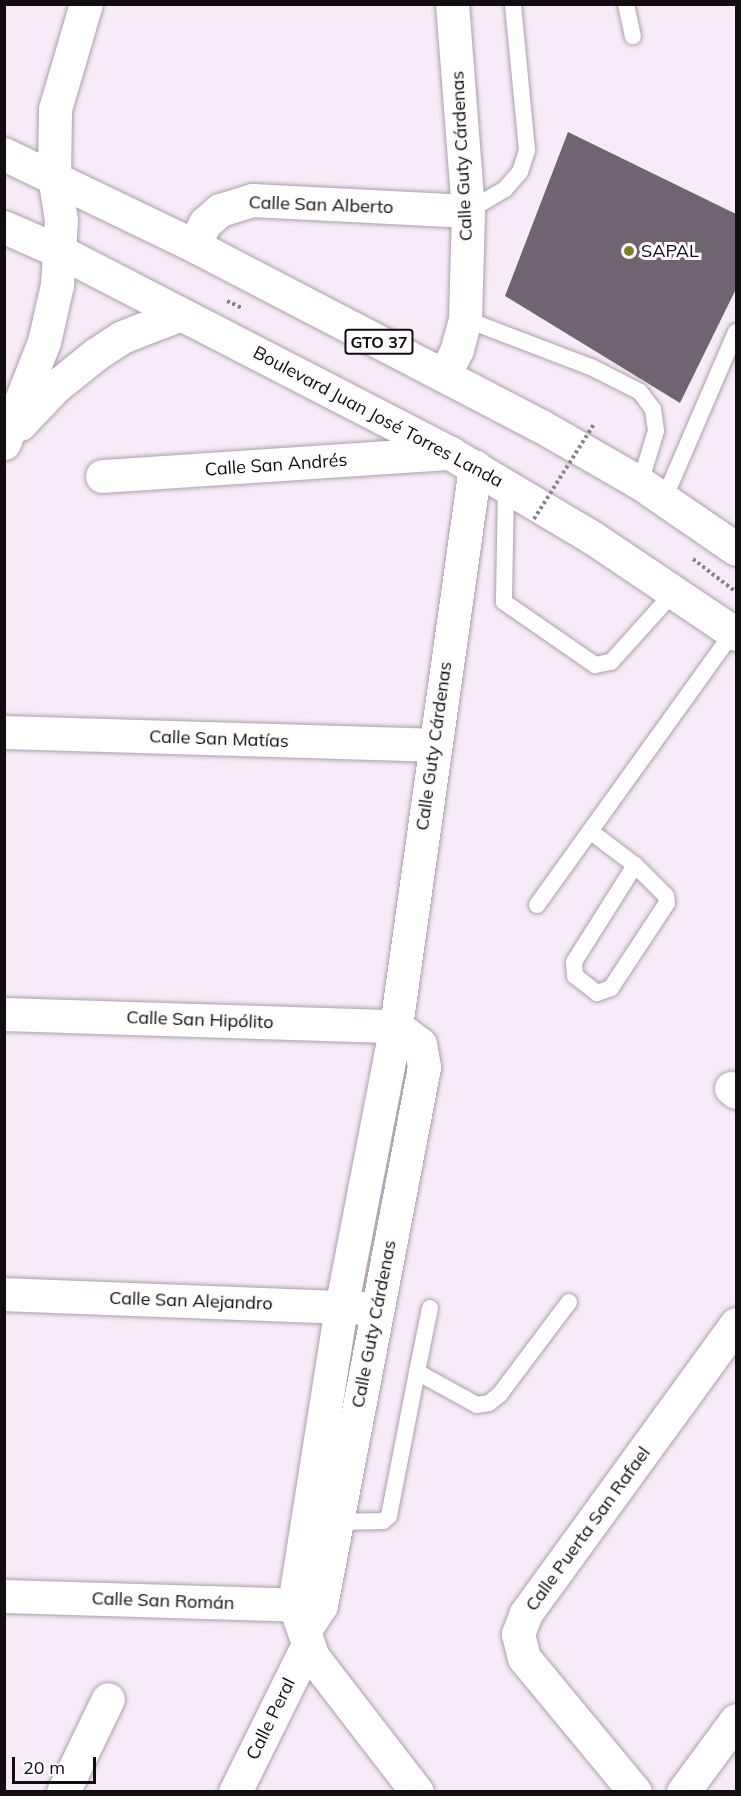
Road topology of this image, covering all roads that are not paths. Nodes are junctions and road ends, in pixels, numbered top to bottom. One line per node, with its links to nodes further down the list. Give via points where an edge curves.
1 (86, 4): 7 (street, via 55,109)
2 (452, 4): 8 (street, Calle Guty Cárdenas)
3 (513, 4): 8 (lane, via 527,150 520,172 505,189)
4 (626, 4): 5 (lane)
5 (633, 36)
6 (6, 155): 7 (street, GTO 37)
7 (54, 176): 10 (street, GTO 37); 11 (street)
8 (468, 212): 10 (street, Calle San Alberto, via 252,200 220,210 206,223); 13 (street, Calle Guty Cárdenas)
9 (4, 227): 11 (street, Boulevard Juan José Torres Landa)
10 (193, 245): 15 (street, GTO 37)
11 (61, 252): 12 (street, Boulevard Juan José Torres Landa); 16 (street, via 45,342)
12 (181, 314): 16 (street, via 122,337 82,364); 17 (street, Boulevard Juan José Torres Landa)
13 (465, 319): 15 (street, Calle Guty Cárdenas, via 457,349); 20 (lane, via 591,366 640,392 654,409)
14 (736, 332): 20 (lane)
15 (444, 375): 20 (street, GTO 37)
16 (7, 440)
17 (463, 460): 18 (street, Calle San Andrés); 19 (street, Boulevard Juan José Torres Landa); 25 (street, Calle Guty Cárdenas)
18 (102, 476)
19 (506, 485): 22 (street, Boulevard Juan José Torres Landa); 22 (lane, via 504,602 595,665 611,662)
20 (652, 491): 21 (street, GTO 37)
21 (736, 549)
22 (674, 592): 23 (street, Boulevard Juan José Torres Landa)
23 (735, 633): 26 (lane)
24 (4, 732): 25 (street, Calle San Matías)
25 (433, 745): 30 (street, Calle Guty Cárdenas)
26 (590, 831): 27 (lane); 28 (lane)
27 (635, 865): 27 (lane, via 573,962 575,976 597,993 611,988 665,912 666,896)
28 (537, 905)
29 (4, 1014): 30 (street, Calle San Hipólito)
30 (396, 1026): 33 (street, Calle Guty Cárdenas); 35 (street, Calle Guty Cárdenas, via 420,1044 424,1067)
31 (4, 1294): 33 (street, Calle San Alejandro)
32 (569, 1302): 37 (lane, via 489,1403 477,1405)
33 (341, 1308): 35 (street, Calle San Alejandro); 40 (street, Calle Guty Cárdenas)
34 (430, 1308): 37 (lane)
35 (377, 1309): 38 (street, Calle Guty Cárdenas)
36 (736, 1324): 46 (street, Calle Puerta San Rafael, via 526,1613 518,1634 524,1658)
37 (417, 1372): 38 (lane, via 389,1516 383,1521)
38 (336, 1522): 40 (street, Calle Guty Cárdenas)
39 (4, 1596): 40 (street, Calle San Román)
40 (307, 1622): 44 (street, Calle Peral); 45 (street)
41 (108, 1699): 43 (street)
42 (736, 1720): 47 (street)
43 (63, 1791)
44 (235, 1791)
45 (417, 1791)
46 (635, 1791)
47 (683, 1791)

